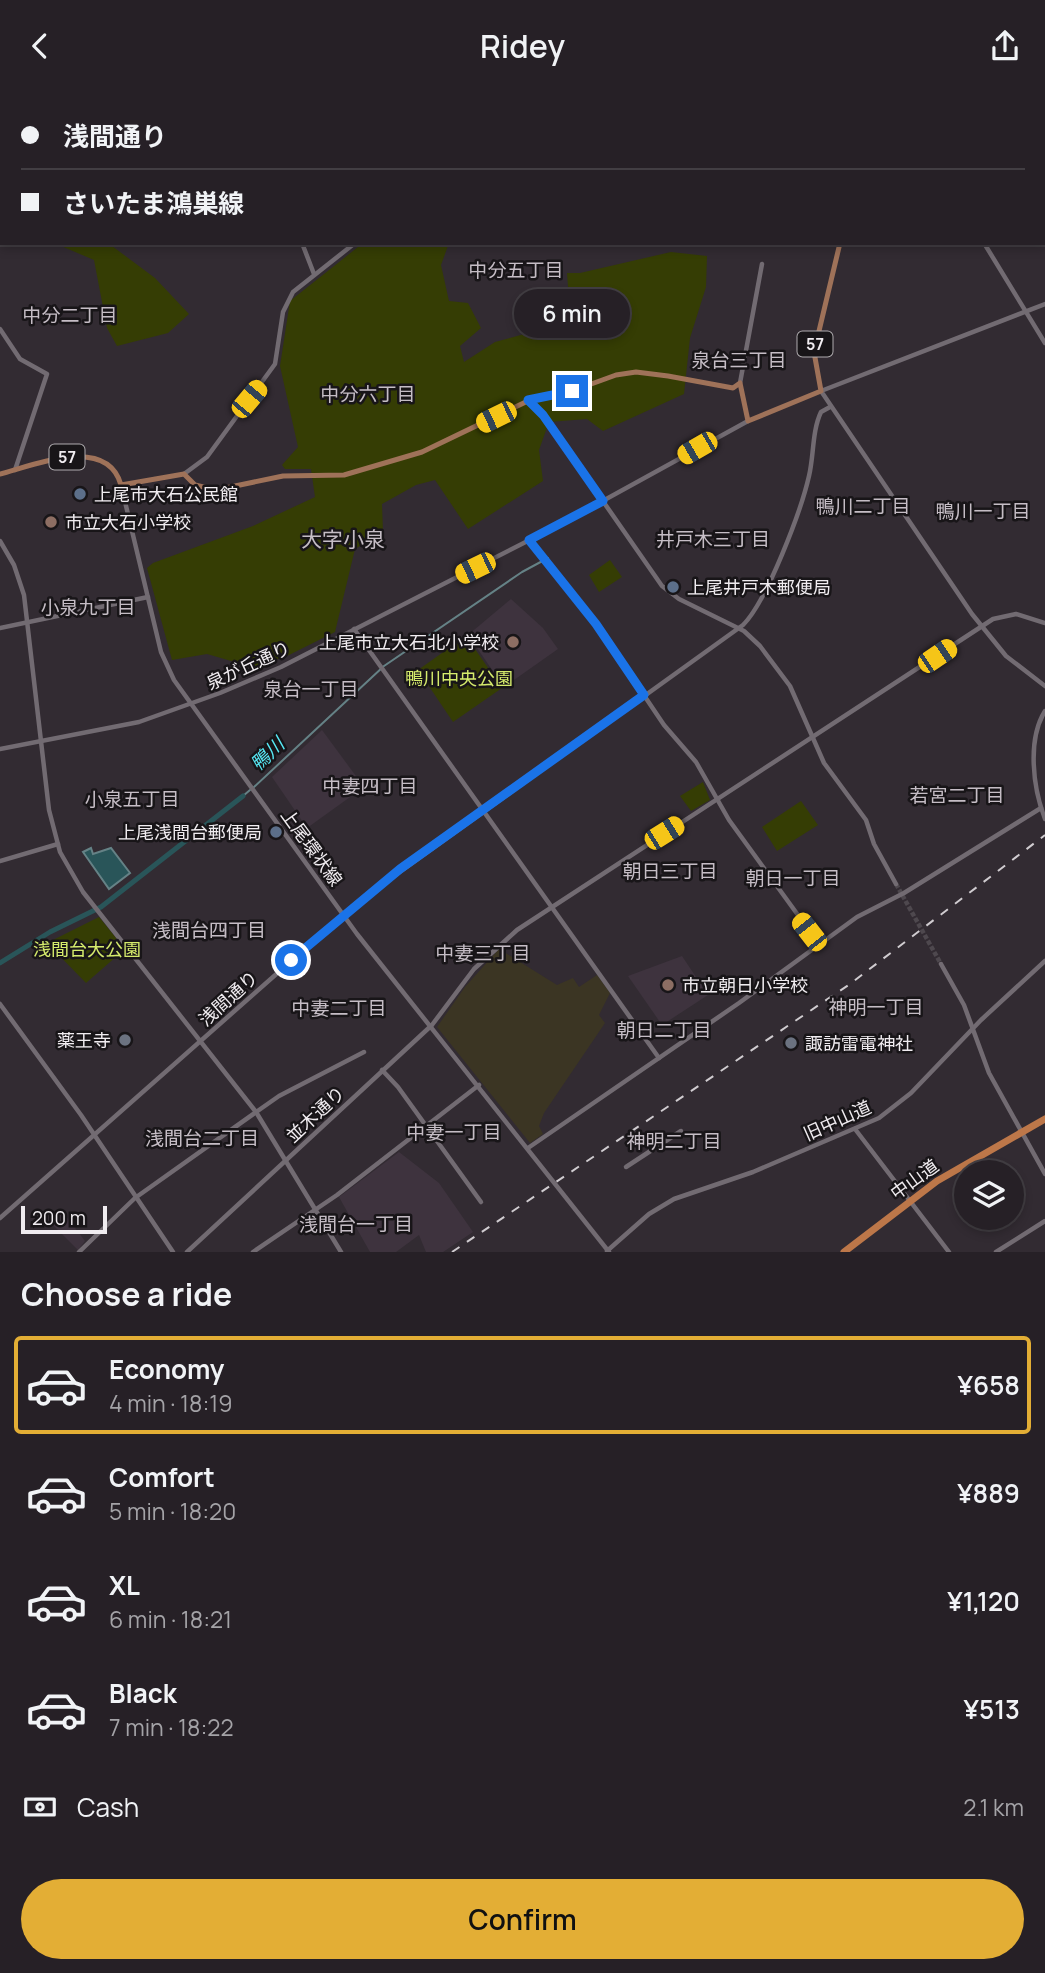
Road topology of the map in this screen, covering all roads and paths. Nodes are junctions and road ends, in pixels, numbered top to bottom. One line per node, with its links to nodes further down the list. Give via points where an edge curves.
1 (303, 245): 6 (street)
2 (352, 245): 6 (street)
3 (840, 245): 12 (main road, 57, via 814,352)
4 (985, 245): 8 (street)
5 (762, 264): 11 (street)
6 (314, 274): 18 (street, via 285,304 275,364 268,376 207,457)
7 (1045, 304): 8 (street)
8 (1025, 311): 10 (street); 12 (street)
9 (0, 329): 16 (street, via 20,359 47,374)
10 (1045, 343)
11 (740, 383): 13 (main road, via 733,388 636,372); 15 (main road)
12 (821, 391): 14 (street); 15 (main road)
13 (528, 400): 18 (main road, via 422,452 344,475 283,477 216,491 195,485); 20 (street)
14 (830, 407): 26 (street); 28 (street, 浅間通り, via 816,423 808,480 789,533 754,612)
15 (747, 421): 20 (street, 泉が丘通り)
16 (15, 470): 17 (main road, 57); 19 (main road, 57, via 61,458 90,459 110,464)
17 (0, 474)
18 (184, 474): 19 (main road)
19 (121, 485): 23 (street, 上尾環状線)
20 (603, 501): 21 (street, 泉が丘通り); 28 (street, via 662,586)
21 (529, 540): 29 (street, 泉が丘通り); 31 (street, via 596,624)
22 (0, 541): 24 (street, via 18,575)
23 (148, 597): 24 (street); 32 (street, 上尾環状線, via 164,661)
24 (27, 622): 27 (street); 35 (street)
25 (1045, 622): 26 (street, 並木通り, via 1010,614)
26 (983, 627): 30 (street, via 1006,656); 34 (street, 並木通り)
27 (0, 628)
28 (739, 628): 31 (street, 浅間通り); 34 (street, via 760,646 790,686)
29 (354, 629): 32 (street, 泉が丘通り); 39 (street)
30 (1045, 685)
31 (644, 695): 37 (street, via 696,762); 39 (street, 浅間通り)
32 (192, 705): 35 (street, 泉が丘通り, via 139,722); 45 (street, 上尾環状線)
33 (1045, 711): 38 (street, via 1034,741)
34 (813, 736): 37 (street, 並木通り); 43 (street, via 833,779 870,829)
35 (41, 741): 36 (street, 泉が丘通り); 41 (street)
36 (0, 749)
37 (716, 800): 44 (street, 並木通り); 46 (street)
38 (1041, 808): 40 (street); 46 (street)
39 (483, 810): 44 (street); 45 (street, 浅間通り)
40 (1045, 819)
41 (58, 844): 42 (street); 52 (street, via 71,875)
42 (0, 861)
43 (897, 884)
44 (552, 906): 50 (street, 並木通り, via 482,960); 54 (street)
45 (343, 915): 50 (street, 上尾環状線); 52 (street, 浅間通り)
46 (818, 944): 54 (street)
47 (1045, 961): 51 (street, 旧中山道)
48 (941, 964): 51 (street)
49 (0, 1005): 63 (street)
50 (432, 1025): 55 (street, 並木通り); 56 (street, 上尾環状線)
51 (973, 1028): 60 (street, 旧中山道, via 897,1105); 62 (street, via 989,1073)
52 (200, 1041): 57 (street); 63 (street, 浅間通り)
53 (364, 1052): 57 (street)
54 (659, 1058): 64 (street)
55 (382, 1070): 59 (street); 65 (street, 並木通り)
56 (479, 1085): 59 (street); 64 (street, 上尾環状線)
57 (256, 1112): 65 (street); 68 (street)
58 (1045, 1121): 62 (highway, 中山道)
59 (427, 1126): 69 (street); 71 (street)
60 (855, 1129): 70 (street); 79 (street, 旧中山道, via 674,1199 649,1214)
61 (681, 1131): 66 (street)
62 (1023, 1133): 67 (street); 70 (highway, 中山道, via 956,1168)
63 (94, 1135): 68 (street); 72 (street, 浅間通り)
64 (528, 1148): 79 (street, 上尾環状線)
65 (286, 1160): 71 (street); 76 (street, 並木通り)
66 (626, 1167)
67 (1045, 1174)
68 (135, 1198): 74 (street); 75 (street)
69 (481, 1202)
70 (910, 1203): 80 (highway, 中山道); 81 (street)
71 (316, 1210): 77 (street); 78 (street)
72 (0, 1218)
73 (1045, 1221): 82 (street)
74 (79, 1252)
75 (173, 1252)
76 (187, 1252)
77 (253, 1252)
78 (341, 1252)
79 (608, 1252)
80 (846, 1252)
81 (949, 1252)
82 (996, 1252)

